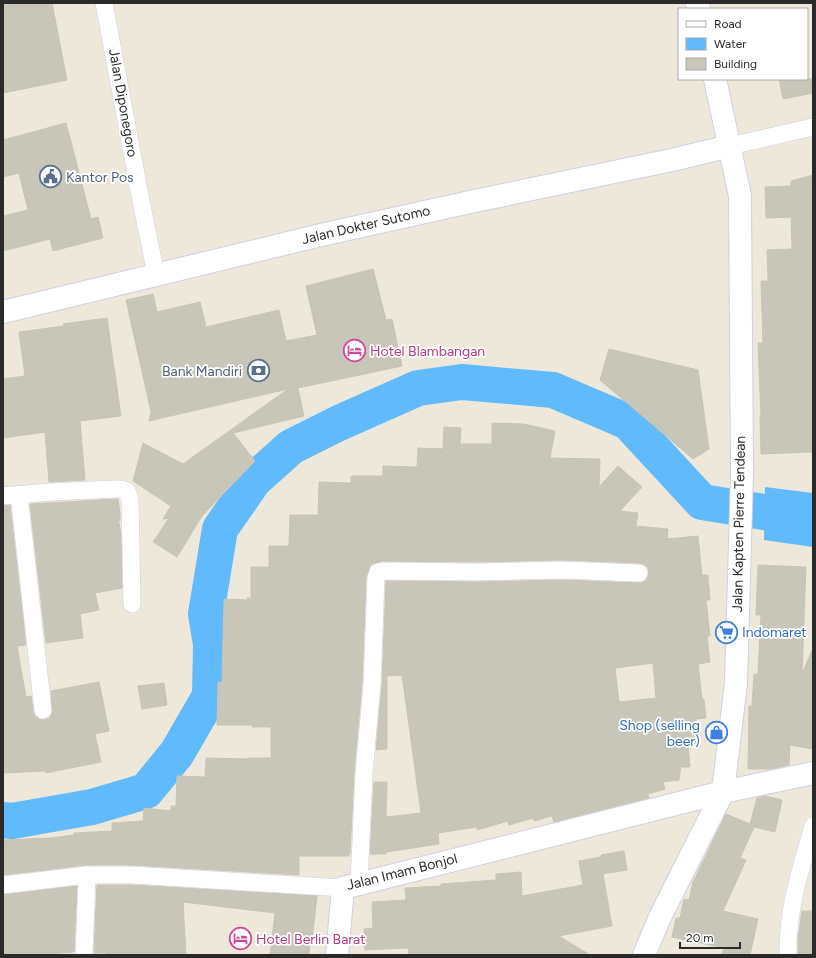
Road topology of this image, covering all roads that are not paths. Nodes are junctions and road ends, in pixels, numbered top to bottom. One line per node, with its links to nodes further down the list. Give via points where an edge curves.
1 (104, 3): 5 (street, Jalan Diponegoro)
2 (714, 80): 4 (main road, Jalan Kapten Pierre Tendean)
3 (813, 127): 4 (street)
4 (730, 146): 5 (main road, Jalan Dokter Sutomo, via 321,234); 12 (main road, Jalan Kapten Pierre Tendean, via 740,196 742,472 736,683)
5 (156, 274): 6 (main road, Jalan Dokter Sutomo)
6 (3, 312)
7 (11, 495): 9 (street, via 121,489 127,491 130,500); 10 (street)
8 (639, 573): 16 (street, via 562,570 378,572 372,685)
9 (132, 604)
10 (43, 710)
11 (811, 776): 12 (main road, Jalan Imam Bonjol)
12 (722, 792): 16 (main road, Jalan Imam Bonjol); 19 (main road, Jalan Kapten Pierre Tendean)
13 (813, 826): 20 (street, via 789,921)
14 (87, 875): 15 (street, Jalan Imam Bonjol); 16 (street, Jalan Imam Bonjol, via 132,874); 17 (street)
15 (3, 885)
16 (351, 886): 18 (main road)
17 (84, 955)
18 (337, 955)
19 (644, 955)
20 (788, 955)

